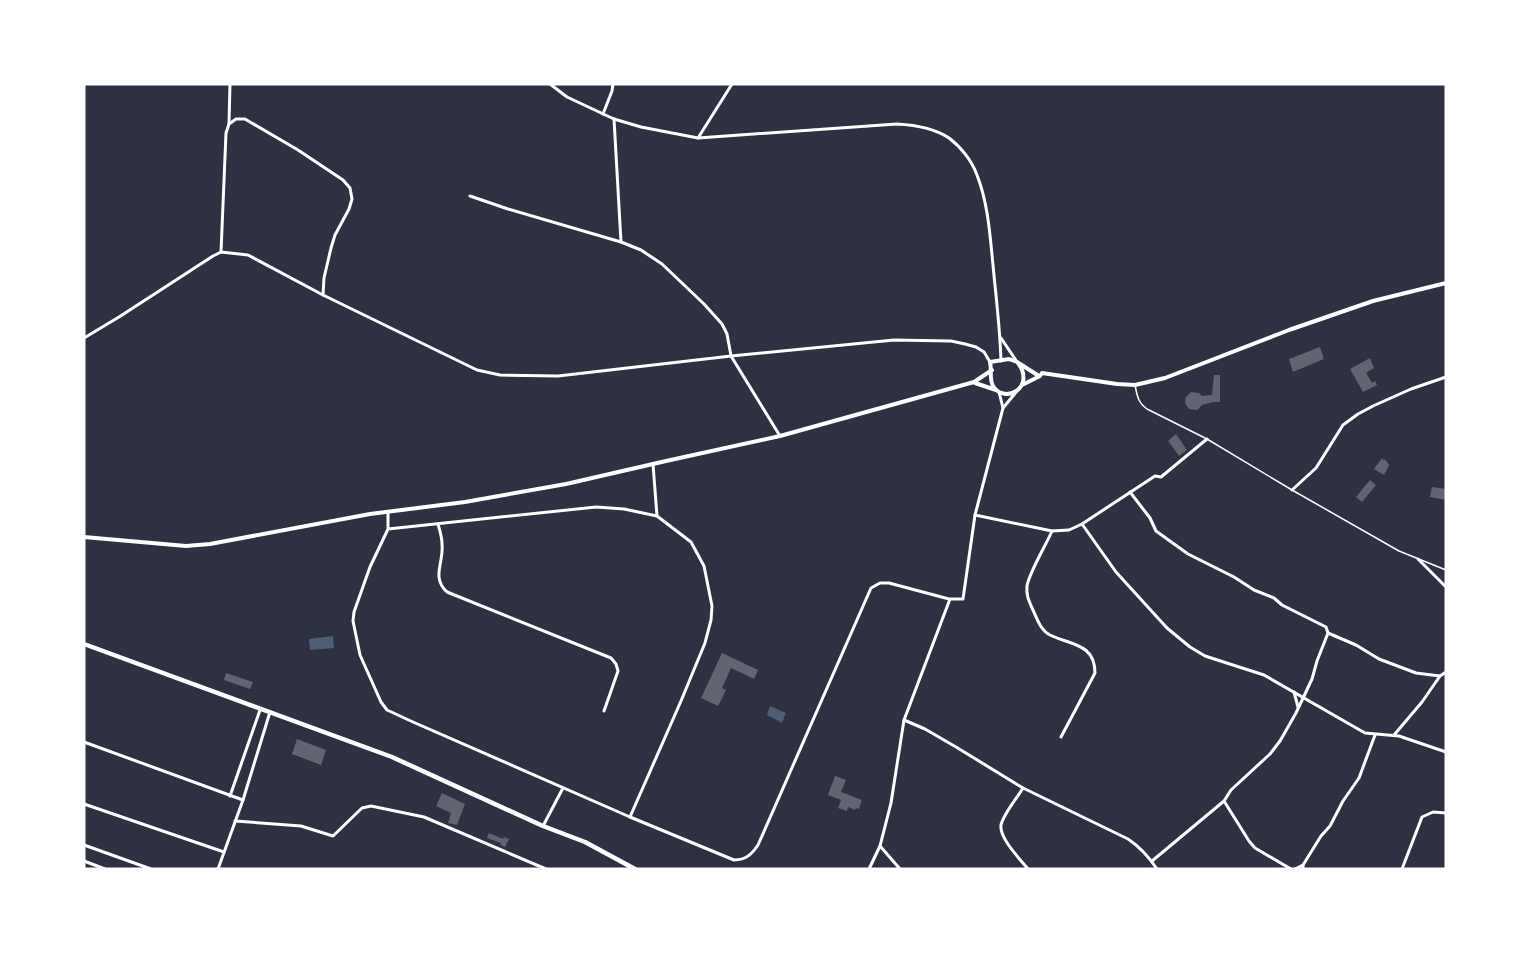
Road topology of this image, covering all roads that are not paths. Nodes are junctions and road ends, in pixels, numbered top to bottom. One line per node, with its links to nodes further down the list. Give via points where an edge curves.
1 (230, 84): 7 (street)
2 (550, 84): 5 (street)
3 (613, 84): 5 (street)
4 (732, 84): 8 (street)
5 (603, 114): 6 (street)
6 (614, 118): 8 (street); 10 (street)
7 (229, 124): 11 (street); 13 (street, via 236,118 245,119 298,150 350,188 352,199 331,248)
8 (698, 138): 14 (street, via 897,124 923,127 950,139 977,173 986,203)
9 (470, 196): 10 (street)
10 (621, 242): 16 (street, via 662,264 704,304 722,324)
11 (221, 252): 13 (street, via 248,255); 15 (street)
12 (1446, 283): 24 (street, via 1373,301 1165,378)
13 (323, 295): 16 (street, via 477,370 500,375 558,376)
14 (1000, 336): 17 (street); 19 (street)
15 (84, 338)
16 (731, 356): 18 (street, via 929,340 976,347); 29 (street)
17 (1001, 361): 18 (street); 19 (street)
18 (990, 362): 20 (street)
19 (1018, 363): 21 (street); 25 (street, via 1025,378)
20 (992, 370): 23 (street); 26 (street, via 992,384)
21 (1040, 376): 24 (street, via 1042,373); 25 (street)
22 (1446, 377): 32 (street, via 1373,406 1343,425 1316,468)
23 (974, 382): 26 (street); 29 (street)
24 (1135, 385): 30 (lane, via 1142,406)
25 (1022, 386): 27 (street)
26 (998, 391): 27 (street); 28 (street)
27 (1017, 391): 28 (street)
28 (1003, 408): 35 (street)
29 (780, 436): 31 (street)
30 (1207, 439): 32 (lane); 33 (street, via 1161,477 1155,476)
31 (653, 464): 34 (street, via 566,484); 36 (street)
32 (1292, 490): 42 (lane)
33 (1130, 492): 38 (street); 46 (street, via 1156,531 1196,560 1274,598 1326,627)
34 (388, 512): 39 (street); 41 (street, via 186,546)
35 (975, 515): 40 (street); 45 (street, via 963,599)
36 (657, 516): 37 (street, via 596,507); 69 (street, via 691,543 704,566 711,620 705,643)
37 (438, 524): 39 (street); 54 (street, via 442,544 439,581 447,592 611,658 618,671)
38 (1082, 524): 40 (street); 50 (street, via 1116,572 1167,628 1190,647 1205,656 1264,675)
39 (388, 529): 63 (street, via 370,567 353,621 360,655 381,702 387,710)
40 (1052, 531): 59 (street, via 1028,582 1027,598 1044,630 1080,646 1095,664 1095,673)
41 (84, 537)
42 (1418, 559): 43 (lane); 44 (street)
43 (1446, 570)
44 (1446, 587)
45 (950, 599): 56 (street); 69 (street, via 889,583 871,588 758,845 748,856 734,860)
46 (1328, 633): 49 (street, via 1416,673); 51 (street)
47 (84, 644): 53 (main road)
48 (1446, 672): 49 (street)
49 (1440, 676): 58 (street)
50 (1294, 692): 51 (street); 52 (street)
51 (1304, 698): 52 (street); 57 (street, via 1365,734)
52 (1298, 708): 66 (street, via 1270,754)
53 (260, 710): 55 (main road); 64 (street)
54 (604, 711)
55 (270, 712): 65 (street); 71 (main road, via 392,757)
56 (904, 720): 62 (street, via 975,757); 73 (street)
57 (1375, 735): 58 (street); 77 (street, via 1359,778)
58 (1394, 735): 61 (street)
59 (1061, 737)
60 (84, 742): 64 (street)
61 (1446, 752)
62 (1023, 788): 76 (street, via 1128,839); 85 (street, via 1000,828)
63 (563, 789): 69 (street); 71 (street)
64 (230, 796): 65 (street)
65 (243, 800): 70 (street)
66 (1224, 801): 76 (street); 87 (street, via 1255,848)
67 (84, 804): 74 (street)
68 (1446, 813): 88 (street, via 1433,812 1422,817)
69 (630, 817)
70 (235, 821): 74 (street); 81 (street, via 301,826 333,836 362,808 371,806 423,817)
71 (543, 826): 82 (main road, via 585,842)
72 (84, 845): 79 (street)
73 (880, 846): 83 (street); 84 (street)
74 (224, 852): 80 (street)
75 (84, 861): 78 (street)
76 (1152, 861): 86 (street)
77 (1303, 867): 87 (street)
78 (105, 869)
79 (151, 869)
80 (218, 869)
81 (546, 869)
82 (636, 869)
83 (869, 869)
84 (900, 869)
85 (1028, 869)
86 (1157, 869)
87 (1293, 869)
88 (1402, 869)

